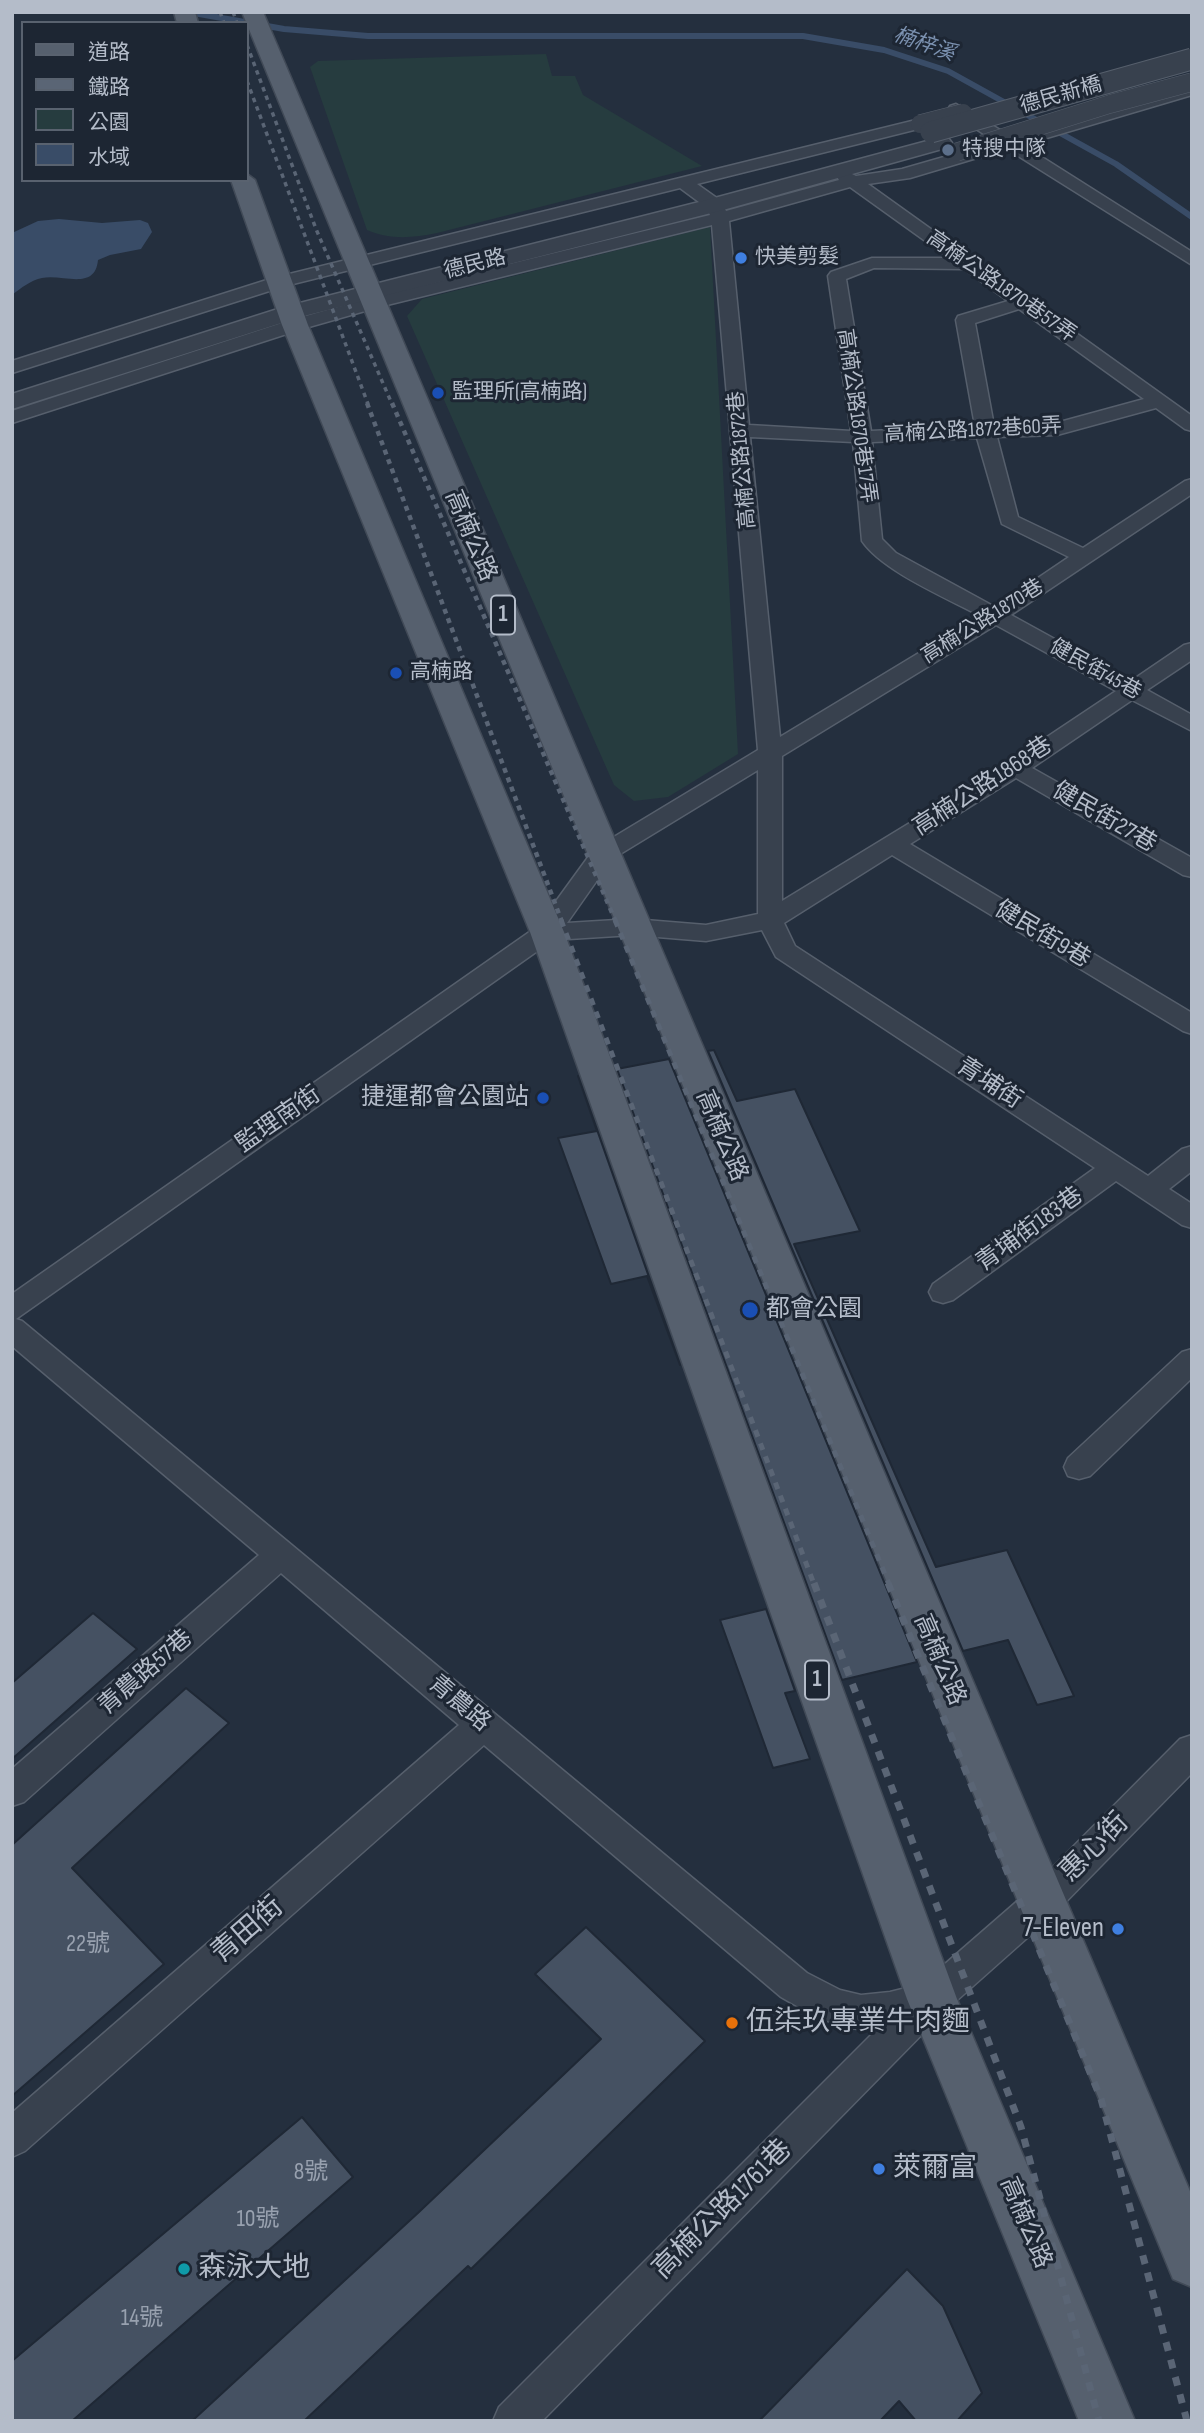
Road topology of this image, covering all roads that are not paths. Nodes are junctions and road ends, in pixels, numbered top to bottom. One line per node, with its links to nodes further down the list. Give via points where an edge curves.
1 (252, 12): 15 (main road, 高楠公路 / 1)
2 (1192, 51): 7 (street, bridge)
3 (1192, 60): 7 (street, 德民新橋, bridge)
4 (1192, 72): 7 (street, 德民新橋)
5 (1192, 82): 7 (street, bridge, via 1110,104)
6 (1192, 90): 8 (street)
7 (938, 138): 9 (street, 德民路); 9 (street); 10 (street)
8 (1021, 141): 9 (street, via 956,108); 10 (street, via 904,174); 13 (street)
9 (831, 167): 10 (street, 德民路); 12 (street, 德民路); 12 (street, 德民路); 14 (street, 高楠公路1870巷57弄)
10 (877, 177)
11 (244, 182): 17 (main road, 高楠公路 / 1)
12 (705, 200): 15 (street, 德民路); 15 (street, 德民路); 24 (street, 高楠公路1872巷)
13 (1192, 260)
14 (966, 264): 16 (street, 高楠公路1870巷57弄); 26 (street, 高楠公路1870巷17弄, via 872,263 837,276)
15 (365, 284): 17 (street, 德民路); 36 (main road, 高楠公路 / 1)
16 (1024, 302): 20 (street, 高楠公路1870巷57弄); 25 (street, via 965,320)
17 (288, 304): 18 (street, 德民路); 19 (street, 德民路); 21 (street, 德民路); 22 (street, 德民路); 40 (main road, 高楠公路 / 1)
18 (12, 367)
19 (12, 383)
20 (1159, 401): 23 (street, 高楠公路1870巷57弄); 25 (street, 高楠公路1872巷60弄, via 1057,429)
21 (12, 402)
22 (12, 417)
23 (1192, 425)
24 (741, 431): 26 (street, 高楠公路1872巷60弄); 33 (street, 高楠公路1872巷)
25 (986, 433): 26 (street, 高楠公路1872巷60弄); 28 (street, via 1009,520)
26 (862, 437): 29 (street, 高楠公路1870巷17弄, via 872,541 889,557)
27 (1192, 485): 28 (street, 高楠公路1870巷)
28 (1083, 556): 29 (street, 高楠公路1870巷)
29 (998, 615): 31 (street, 健民街45巷); 33 (street, 高楠公路1870巷)
30 (1192, 649): 31 (street, 高楠公路1868巷)
31 (1129, 690): 32 (street, 健民街45巷); 34 (street, 高楠公路1868巷)
32 (1192, 724)
33 (770, 753): 36 (street, 高楠公路1870巷); 38 (street, 高楠公路1872巷)
34 (1016, 768): 35 (street, 高楠公路1868巷); 37 (street, 健民街27巷)
35 (893, 845): 38 (street, 高楠公路1868巷); 41 (street, 健民街9巷)
36 (603, 854): 39 (main road, 高楠公路 / 1); 40 (street)
37 (1192, 869)
38 (771, 920): 39 (street, via 706,933); 43 (street, 青埔街, via 785,951)
39 (633, 927): 40 (street); 55 (main road, 高楠公路 / 1)
40 (547, 932): 47 (street, 監理南街); 56 (main road, 高楠公路 / 1)
41 (1192, 1025)
42 (1192, 1156): 44 (street)
43 (1116, 1167): 44 (street, 青埔街); 46 (street, 青埔街183巷)
44 (1149, 1189): 45 (street, 青埔街)
45 (1192, 1218)
46 (943, 1292)
47 (12, 1309)
48 (12, 1329): 51 (street, 青農路)
49 (1192, 1360): 50 (street)
50 (1079, 1467)
51 (281, 1554): 52 (street, 青農路); 54 (street, 青農路57巷)
52 (484, 1724): 56 (street, 青農路, via 794,1985 845,2012 864,2015); 57 (street, 青田街)
53 (1192, 1750): 55 (street, 惠心街)
54 (12, 1791)
55 (1041, 1903): 56 (street, 惠心街); 58 (main road, 高楠公路 / 1)
56 (932, 1999): 59 (street, 高楠公路1761巷); 60 (main road, 高楠公路 / 1)
57 (12, 2138)
58 (1192, 2260)
59 (513, 2421)
60 (1107, 2421)

